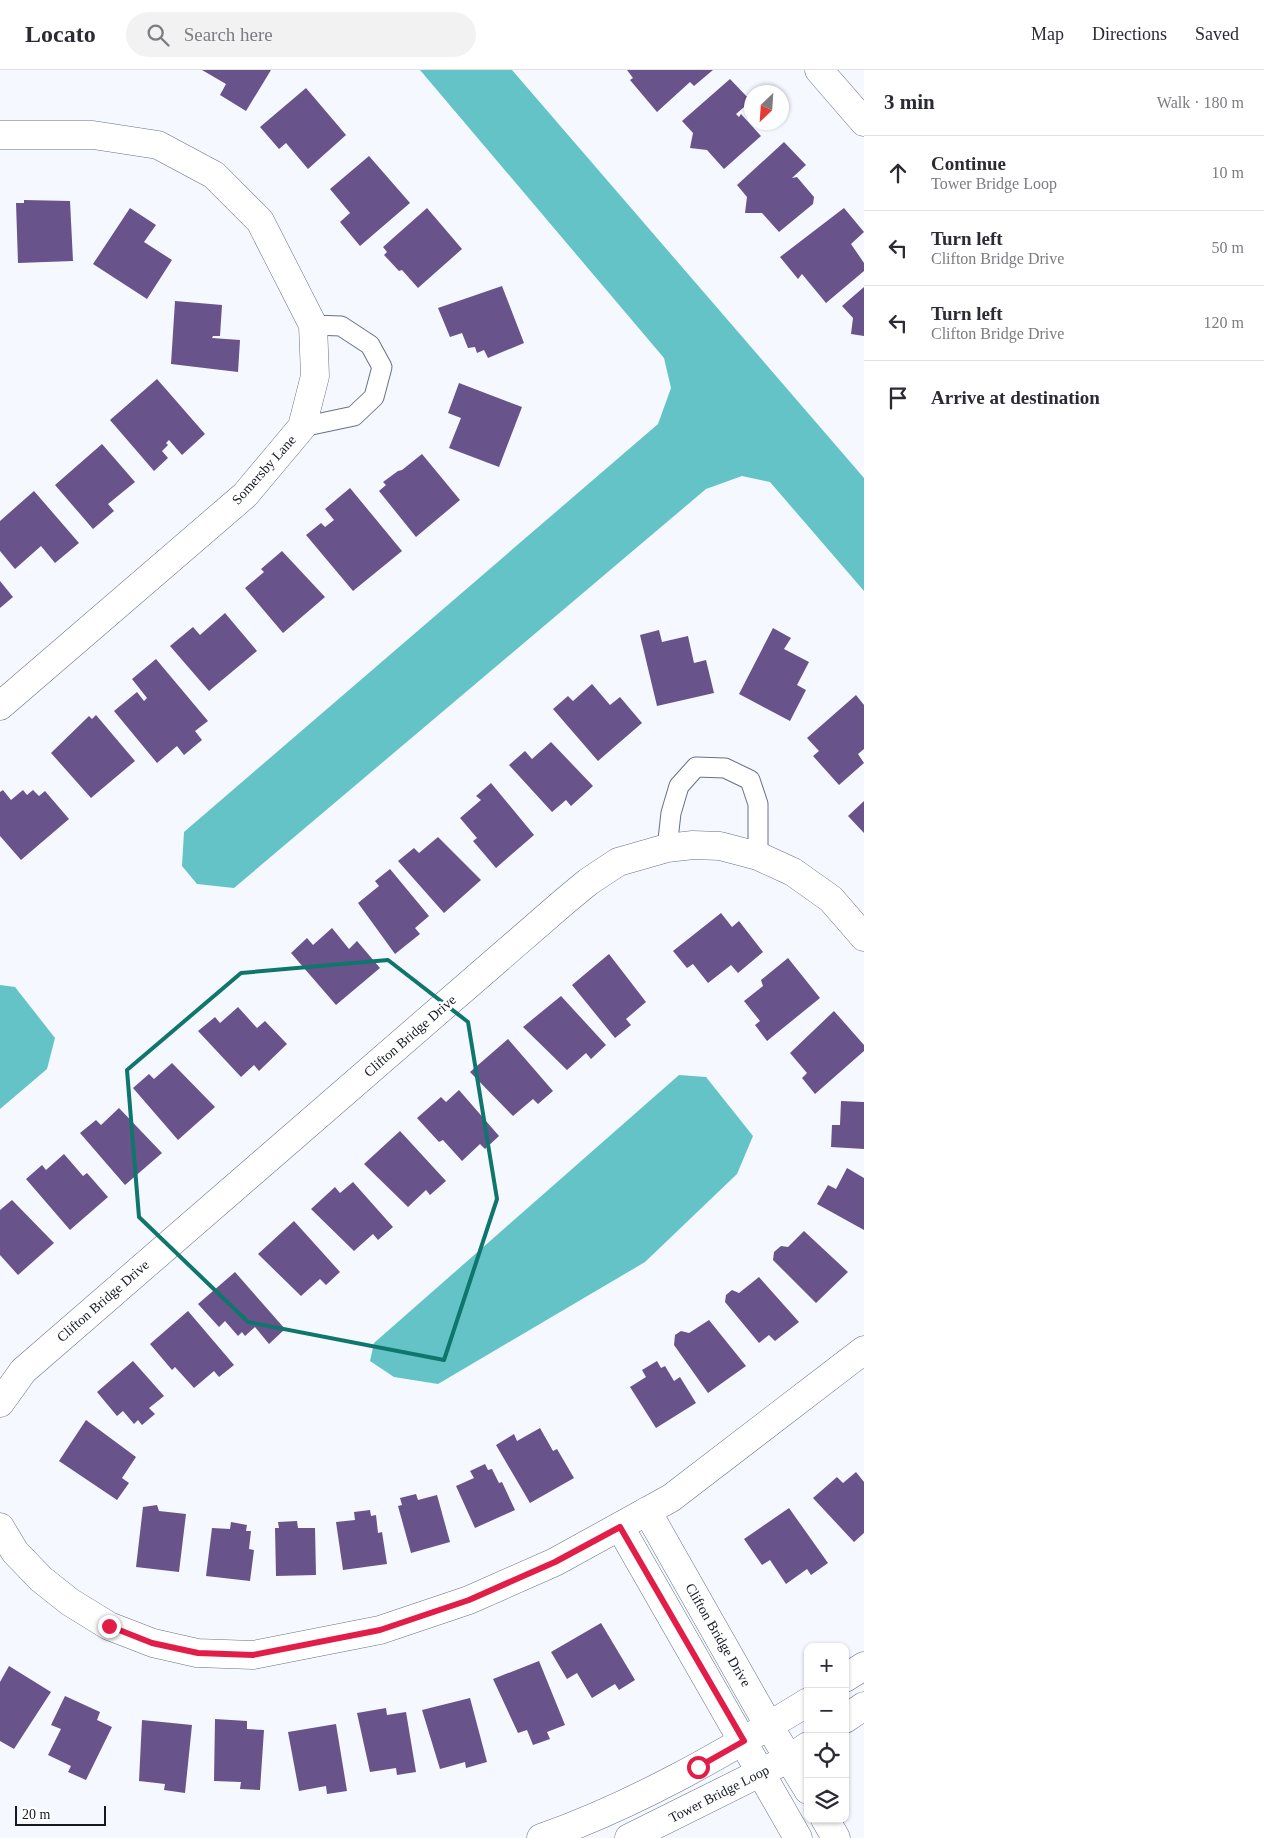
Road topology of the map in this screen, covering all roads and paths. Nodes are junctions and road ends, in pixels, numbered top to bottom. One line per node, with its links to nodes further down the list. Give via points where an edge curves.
1 (819, 70): 2 (street)
2 (864, 122)
3 (0, 135): 4 (street, Somersby Lane, via 93,135 158,145 214,175 260,221)
4 (312, 325): 5 (street, Somersby Lane, via 315,376); 5 (lane, via 341,326 370,344 382,367 374,397 354,416)
5 (302, 427): 6 (street, Somersby Lane, via 245,495)
6 (0, 706)
7 (668, 848): 8 (street, Clifton Bridge Drive, via 720,846); 8 (lane, via 671,813 679,786 696,767 725,768 750,780 758,804); 11 (street, Clifton Bridge Drive, via 618,862 588,882 22,1371)
8 (758, 856): 9 (street, Clifton Bridge Drive, via 793,872 831,899)
9 (864, 937)
10 (864, 1350): 12 (street, via 671,1498)
11 (0, 1403)
12 (647, 1512): 13 (street); 20 (street, Clifton Bridge Drive)
13 (620, 1527): 14 (street, via 555,1562 469,1600 380,1630 253,1655 198,1653 152,1643 109,1626 41,1579 15,1552); 21 (street)
14 (1, 1531)
15 (864, 1666): 16 (street)
16 (849, 1675)
17 (804, 1704): 20 (street)
18 (864, 1706): 19 (street)
19 (849, 1716)
20 (769, 1726): 21 (street); 22 (street, Clifton Bridge Drive)
21 (744, 1741): 23 (street); 26 (street, via 601,1815)
22 (799, 1752): 23 (street, Tower Bridge Loop); 24 (street, Clifton Bridge Drive)
23 (760, 1773): 27 (street, Tower Bridge Loop); 28 (street)
24 (805, 1778)
25 (827, 1823): 29 (street)
26 (541, 1838)
27 (629, 1838)
28 (798, 1838)
29 (836, 1838)

